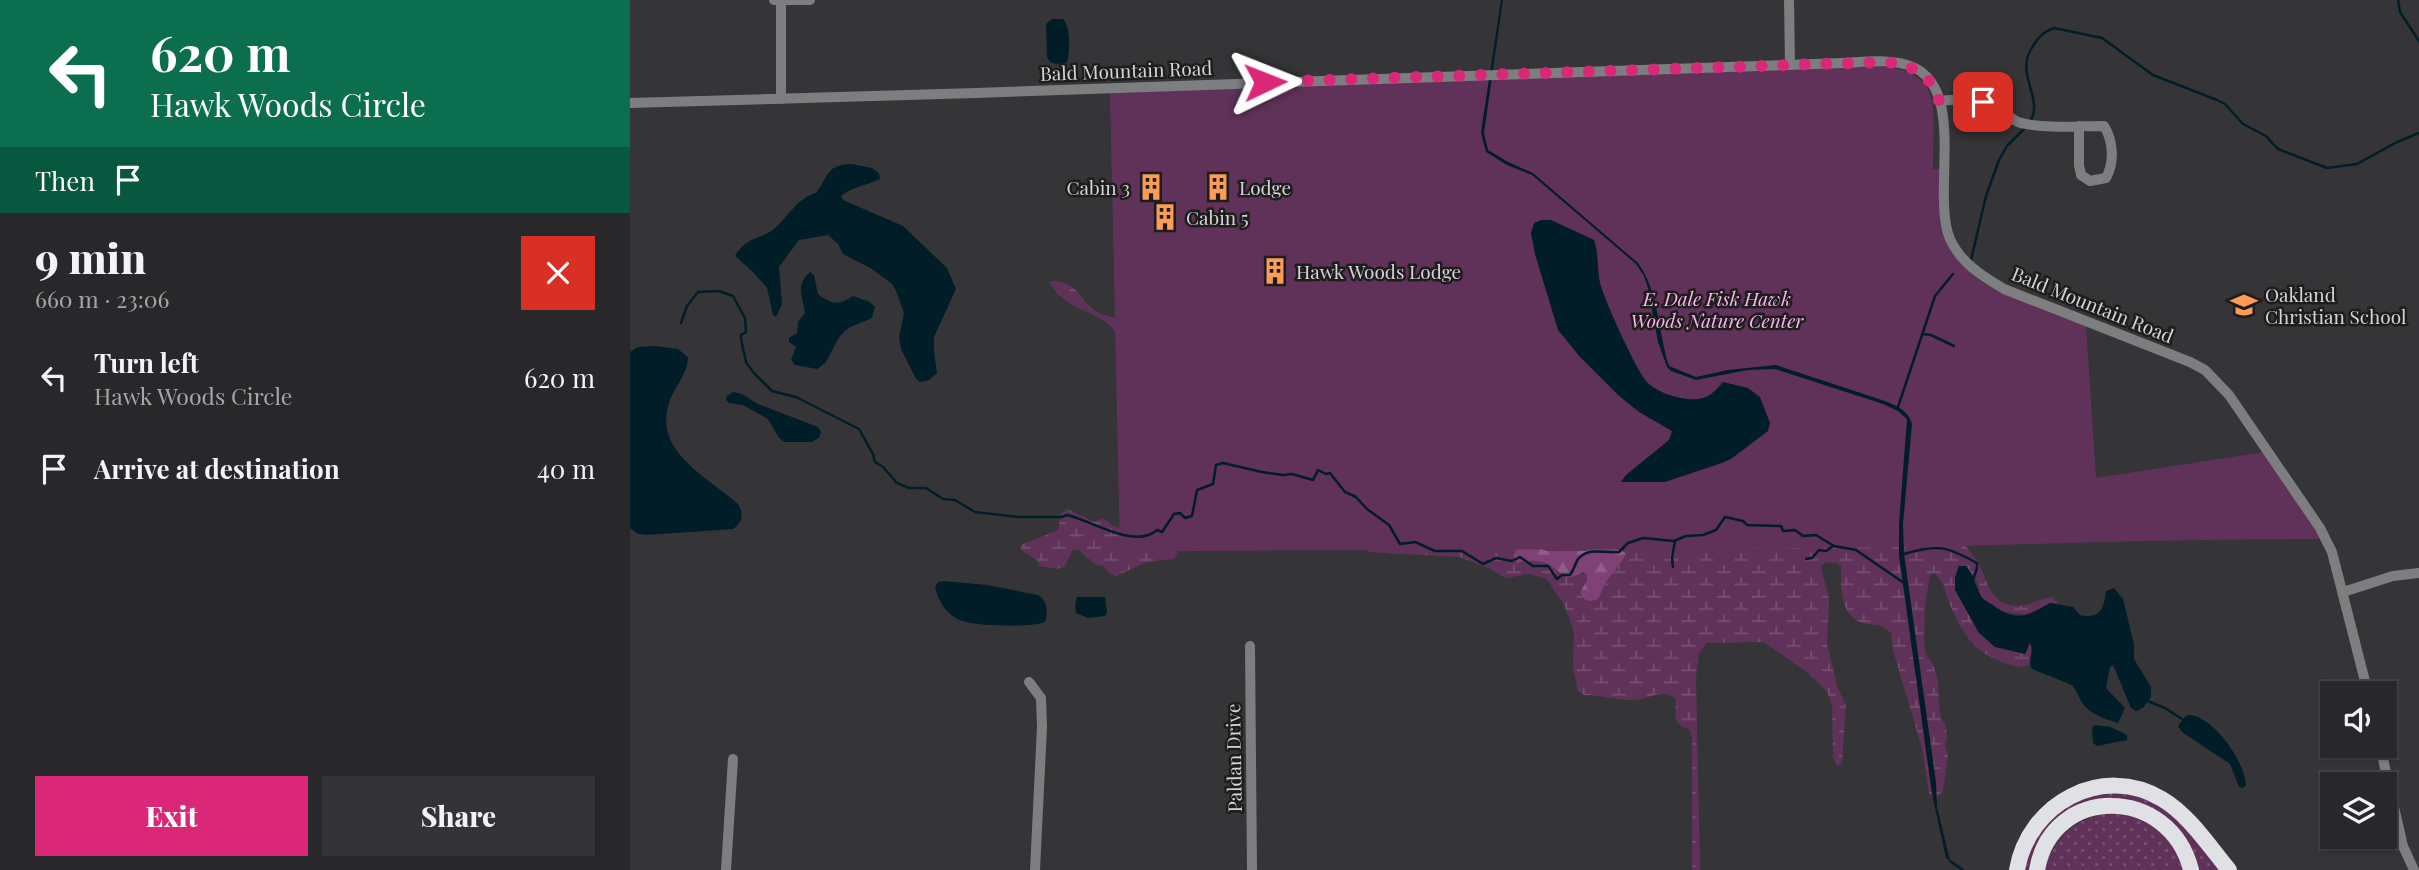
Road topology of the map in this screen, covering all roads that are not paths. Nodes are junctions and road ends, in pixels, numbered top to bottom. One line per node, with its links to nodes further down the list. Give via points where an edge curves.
1 (774, 0): 2 (street)
2 (781, 0): 3 (street); 6 (street)
3 (810, 0)
4 (1789, 0): 5 (street)
5 (1790, 65): 6 (street, Bald Mountain Road); 7 (street, Bald Mountain Road, via 1904,64 1930,80)
6 (781, 99): 8 (street, Bald Mountain Road)
7 (1939, 101): 9 (street, via 1970,98 1997,107 2018,122); 11 (street, Bald Mountain Road, via 1945,224 1958,254 2004,289 2205,370 2229,395 2320,527)
8 (630, 103)
9 (2079, 126): 9 (street, via 2081,175 2091,181 2106,178 2111,169 2111,136 2104,126)
10 (2419, 573): 11 (street)
11 (2343, 592): 13 (street, Bald Mountain Road)
12 (1250, 646): 19 (street, Paldan Drive)
13 (2365, 681)
14 (1028, 682): 18 (street, via 1041,698 1042,718)
15 (2383, 758): 24 (street, via 2400,836)
16 (733, 759): 17 (street)
17 (726, 870)
18 (1035, 870)
19 (1252, 870)
20 (2017, 870): 23 (highway, via 2028,835 2049,810 2074,794 2109,786 2137,789 2166,802)
21 (2037, 870): 22 (highway, via 2046,843 2063,824 2082,812 2114,806 2162,821 2178,838)
22 (2191, 870)
23 (2229, 870)
24 (2414, 870)

